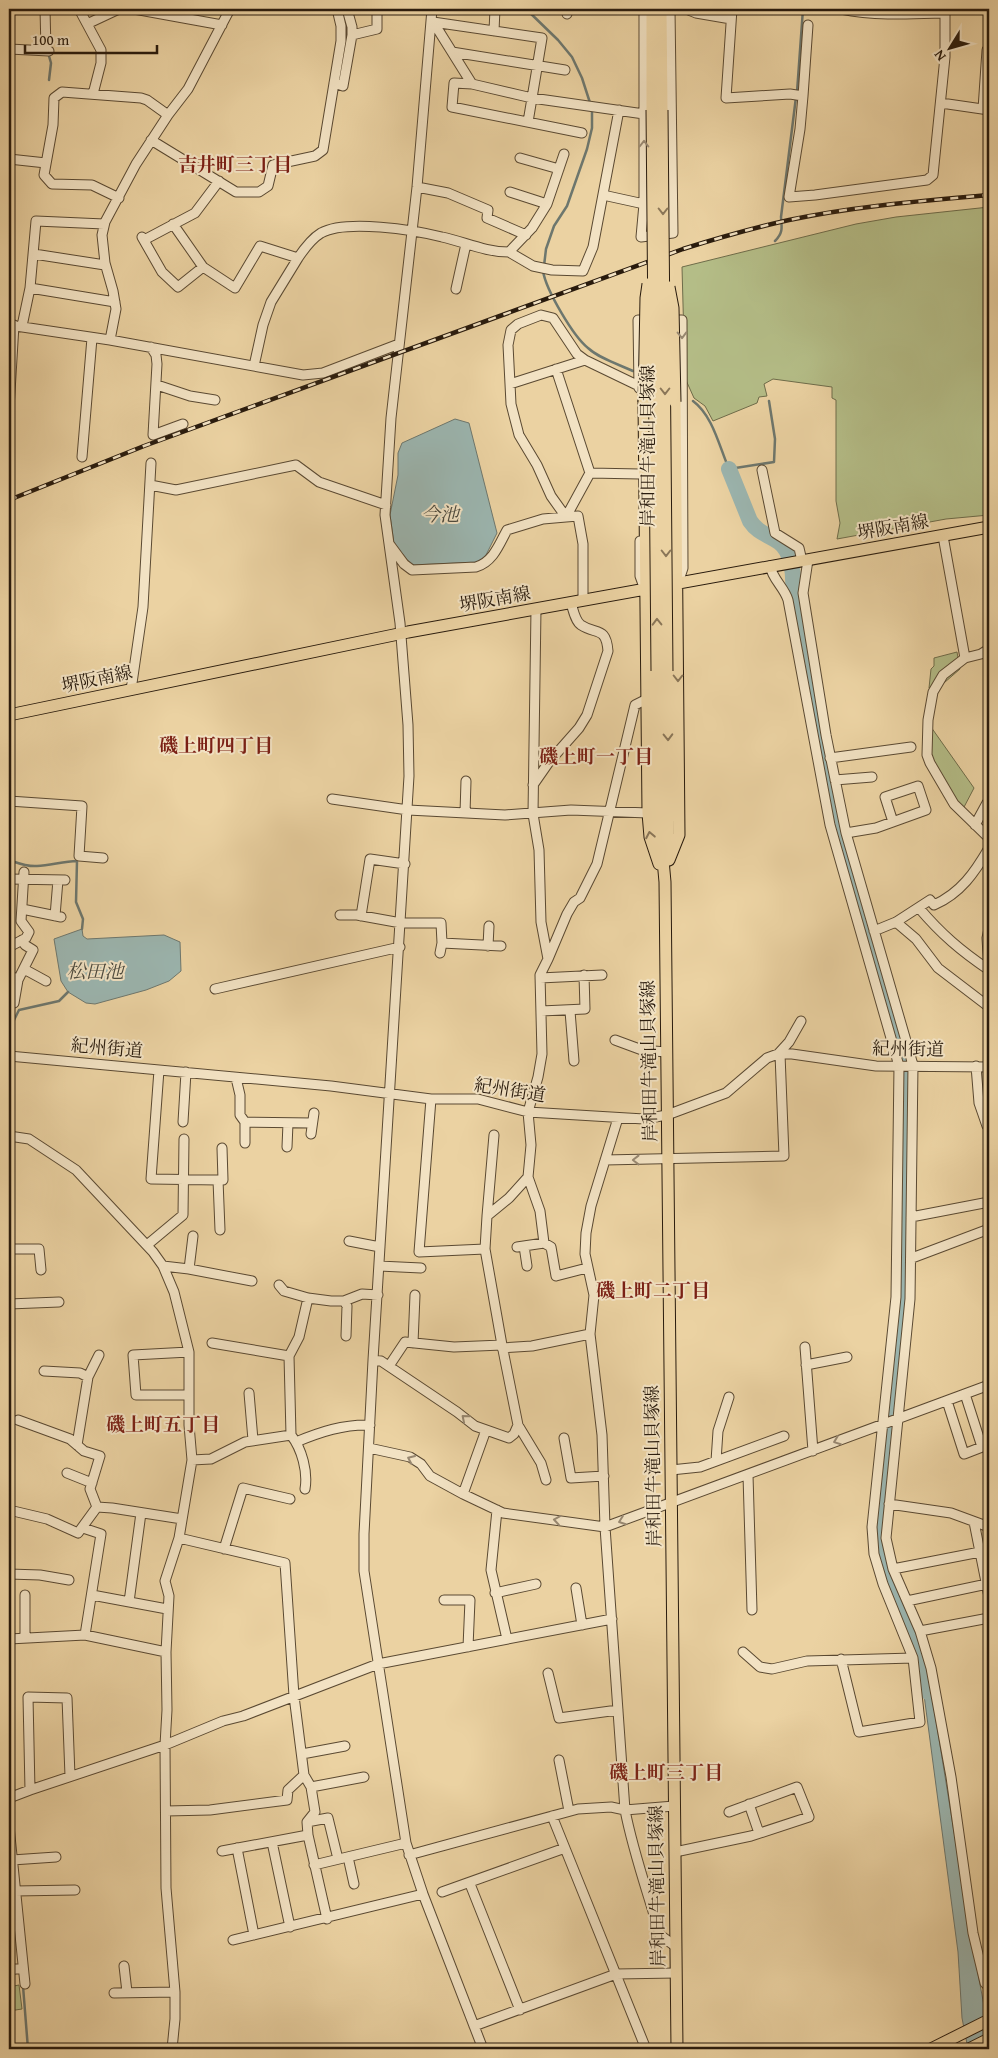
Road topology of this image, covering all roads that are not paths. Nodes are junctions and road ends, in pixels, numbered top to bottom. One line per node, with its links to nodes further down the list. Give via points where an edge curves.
1 (45, 9): 26 (street, via 47,51)
2 (79, 9): 21 (street)
3 (119, 9): 21 (street)
4 (134, 9): 22 (street)
5 (230, 9): 22 (street)
6 (337, 9): 31 (street, via 341,41)
7 (348, 9): 25 (street)
8 (377, 9): 25 (street, via 377,29)
9 (432, 9): 20 (street)
10 (495, 9): 24 (street)
11 (644, 9): 39 (street)
12 (652, 9): 39 (main road, 岸和田牛滝山貝塚線)
13 (661, 9): 39 (main road, 岸和田牛滝山貝塚線)
14 (670, 9): 52 (street)
15 (686, 9): 19 (street)
16 (732, 9): 19 (street)
17 (841, 9): 18 (street, via 897,15)
18 (945, 11): 36 (street)
19 (731, 19): 34 (street, via 726,98)
20 (432, 21): 24 (street); 28 (street); 50 (street)
21 (87, 24): 33 (street, via 100,50 101,63)
22 (222, 25): 40 (street, via 188,90)
23 (808, 25): 34 (street)
24 (494, 31): 29 (street, via 542,38)
25 (352, 35): 31 (street, via 343,86)
26 (9, 49)
27 (987, 50): 38 (street)
28 (452, 52): 29 (street); 32 (street)
29 (538, 65): 30 (street); 35 (street)
30 (565, 70)
31 (334, 84): 49 (street, via 322,150 315,156 273,165 268,186 259,192 236,192)
32 (472, 84): 35 (street); 41 (street, via 454,83 452,107)
33 (93, 94): 40 (street, via 141,98); 47 (street, via 62,92 54,98)
34 (803, 96): 36 (street, via 789,197 928,180 932,175)
35 (532, 98): 37 (street); 41 (street)
36 (941, 103): 38 (street)
37 (619, 110): 39 (street); 54 (street)
38 (986, 110)
39 (653, 111): 53 (street, one-way to 39); 64 (main road, 岸和田牛滝山貝塚線, bridge)
40 (168, 115): 43 (street)
41 (528, 122): 42 (street)
42 (582, 133)
43 (151, 140): 49 (street); 55 (street)
44 (564, 154): 48 (street)
45 (520, 158): 48 (street)
46 (9, 159): 47 (street)
47 (46, 163): 55 (street, via 44,175 52,184 92,186)
48 (559, 169): 56 (street)
49 (219, 181): 59 (street, via 194,213)
50 (417, 187): 60 (street); 61 (street, via 448,193 488,210 487,218)
51 (510, 192): 56 (street)
52 (673, 192): 53 (street); 57 (street, via 673,233 641,238)
53 (644, 193): 57 (street)
54 (603, 195): 57 (street); 63 (street, via 594,247 583,271 533,266)
55 (118, 198): 58 (street)
56 (547, 204): 61 (street)
57 (644, 204)
58 (104, 224): 65 (street, via 36,221); 67 (street)
59 (173, 224): 68 (street); 68 (street, via 142,238 162,272 178,287)
60 (411, 231): 62 (street); 66 (street, via 349,226 332,229 321,233); 75 (street)
61 (526, 235): 63 (street)
62 (466, 244): 63 (street, via 492,252); 70 (street)
63 (509, 252)
64 (658, 252): 99 (main road, bridge, via 673,308); 100 (main road, bridge, via 646,298); 106 (main road, 岸和田牛滝山貝塚線, bridge)
65 (34, 254): 67 (street); 69 (street)
66 (298, 258): 68 (street, via 260,246 235,288); 78 (street, via 272,302)
67 (105, 265): 71 (street)
68 (203, 266)
69 (30, 288): 71 (street); 72 (street)
70 (456, 289)
71 (115, 302): 74 (street)
72 (15, 325): 73 (street); 84 (street)
73 (92, 338): 74 (street); 86 (street)
74 (110, 340): 76 (street)
75 (399, 344): 78 (street, via 322,373 303,375); 92 (street)
76 (151, 346): 78 (street); 81 (street, via 157,360)
77 (585, 360): 79 (street); 80 (street, via 567,341 553,318 542,316 518,324 511,330 508,346); 82 (street)
78 (254, 366)
79 (556, 369): 80 (street); 88 (street)
80 (510, 384): 93 (street, via 519,435 551,496)
81 (156, 385): 83 (street); 85 (street, via 153,435)
82 (639, 386): 89 (street); 99 (street, one-way to 99, via 638,320 682,320 683,568)
83 (215, 400)
84 (9, 409)
85 (183, 424)
86 (82, 457)
87 (151, 463): 91 (street)
88 (590, 473): 89 (street); 93 (street)
89 (640, 474): 100 (street, via 640,576)
90 (760, 476): 97 (street, via 766,511 775,533 799,548)
91 (150, 485): 92 (street, via 176,490 296,465 319,482); 107 (street, via 143,607)
92 (386, 505): 96 (street)
93 (566, 517): 96 (street, via 543,519 507,530 490,560 476,567 412,570); 101 (street, via 578,516 583,544)
94 (989, 527): 95 (main road, 堺阪南線)
95 (943, 536): 97 (main road, 堺阪南線); 105 (street)
96 (390, 545): 103 (street)
97 (802, 561): 98 (main road, 堺阪南線); 110 (street, via 803,593)
98 (772, 566): 99 (main road, 堺阪南線); 111 (street, via 773,578 784,589 788,600)
99 (678, 583): 100 (main road, 堺阪南線); 132 (main road, one-way to 132, via 679,835)
100 (646, 589): 101 (main road, 堺阪南線); 108 (main road)
101 (577, 601): 102 (main road, 堺阪南線); 117 (street, via 577,620 602,634 608,651 587,715)
102 (536, 609): 103 (main road, 堺阪南線); 117 (street)
103 (400, 634): 107 (main road, 堺阪南線); 121 (street, via 408,725)
104 (989, 649): 105 (street)
105 (964, 658): 127 (street, via 943,675 933,692 927,755 946,793)
106 (662, 671): 132 (main road, 岸和田牛滝山貝塚線, one-way to 132); 136 (main road, 岸和田牛滝山貝塚線, via 658,805)
107 (131, 690): 109 (main road, 堺阪南線)
108 (647, 700): 122 (street, via 635,705); 124 (main road)
109 (9, 715)
110 (826, 735): 111 (street); 113 (street)
111 (814, 737): 173 (street, via 830,825)
112 (910, 747): 113 (street)
113 (830, 758): 115 (street)
114 (872, 777): 115 (street)
115 (835, 780): 128 (street)
116 (466, 781): 123 (street)
117 (533, 785): 125 (street)
118 (332, 799): 121 (street)
119 (9, 800): 131 (street, via 82,806 79,856)
120 (987, 803): 127 (street)
121 (408, 810): 123 (street); 133 (street)
122 (610, 812): 124 (street); 125 (street, via 571,810); 153 (street, via 598,864 580,898 567,914)
123 (465, 813): 125 (street)
124 (648, 813): 136 (main road, one-way to 124, via 650,837)
125 (533, 814): 153 (street, via 539,850 541,922)
126 (893, 822): 126 (street, via 926,810 918,786 885,797); 128 (street)
127 (975, 825): 129 (street)
128 (846, 833): 145 (street)
129 (989, 838)
130 (989, 848): 137 (street, via 961,888 941,902 934,905 930,900)
131 (103, 858)
132 (668, 860): 136 (main road, 岸和田牛滝山貝塚線)
133 (405, 864): 140 (street, via 370,859); 142 (street)
134 (24, 876): 135 (street); 138 (street); 138 (street, via 62,880 58,916)
135 (9, 879)
136 (665, 882): 169 (main road, 岸和田牛滝山貝塚線)
137 (919, 908): 141 (street); 155 (street, via 940,933)
138 (22, 909): 146 (street, via 21,921 29,932)
139 (340, 914): 140 (street)
140 (361, 916): 142 (street)
141 (896, 922): 145 (street); 164 (street, via 916,939 938,968)
142 (401, 923): 147 (street, via 441,923); 151 (street)
143 (489, 926): 149 (street)
144 (989, 929): 155 (street)
145 (874, 931): 173 (street)
146 (22, 940): 148 (street); 154 (street, via 33,950)
147 (442, 944): 149 (street); 152 (street)
148 (9, 946)
149 (488, 946): 150 (street)
150 (502, 946)
151 (400, 947): 162 (street); 179 (street)
152 (440, 953)
153 (548, 959): 159 (street)
154 (24, 969): 160 (street); 161 (street)
155 (989, 971)
156 (9, 975): 160 (street)
157 (584, 975): 158 (street); 159 (street); 165 (street, via 586,1009)
158 (602, 975)
159 (540, 978): 166 (street)
160 (18, 980): 163 (street)
161 (46, 981)
162 (214, 989)
163 (14, 1003)
164 (989, 1007)
165 (570, 1010): 166 (street); 172 (street)
166 (541, 1012): 181 (street, via 542,1054)
167 (800, 1021): 170 (street)
168 (615, 1040): 169 (street, via 642,1050)
169 (666, 1052): 183 (main road, 岸和田牛滝山貝塚線)
170 (779, 1054): 173 (street, 紀州街道, via 876,1066); 183 (street, 紀州街道, via 767,1058 726,1094); 198 (street, via 784,1156)
171 (9, 1056): 176 (street, 紀州街道)
172 (574, 1062)
173 (906, 1066): 174 (street, 紀州街道); 204 (street); 252 (street)
174 (976, 1066): 175 (street, 紀州街道); 189 (street, via 979,1103)
175 (989, 1067)
176 (159, 1070): 177 (street, 紀州街道); 200 (street, via 151,1178)
177 (186, 1072): 178 (street, 紀州街道); 185 (street)
178 (236, 1078): 179 (street, 紀州街道); 186 (street, via 240,1115)
179 (390, 1095): 180 (street, 紀州街道); 211 (street)
180 (431, 1099): 181 (street, 紀州街道, via 478,1099); 213 (street, via 419,1252)
181 (528, 1112): 184 (street, 紀州街道); 199 (street, via 531,1145)
182 (314, 1113): 188 (street)
183 (667, 1115): 184 (street, 紀州街道, via 644,1119); 198 (main road, 岸和田牛滝山貝塚線)
184 (618, 1118): 197 (street)
185 (183, 1122)
186 (245, 1122): 187 (street); 194 (street)
187 (288, 1123): 188 (street); 195 (street)
188 (312, 1123): 190 (street)
189 (987, 1126)
190 (311, 1134)
191 (494, 1135): 203 (street)
192 (9, 1136): 210 (street, via 29,1139 76,1170)
193 (184, 1139): 200 (street)
194 (245, 1143)
195 (287, 1147)
196 (222, 1148): 201 (street, via 223,1180)
197 (605, 1160): 198 (street, one-way to 197); 219 (street, via 586,1233)
198 (667, 1160): 265 (main road, 岸和田牛滝山貝塚線)
199 (528, 1177): 203 (street); 209 (street, via 540,1211)
200 (183, 1179): 201 (street); 210 (street, via 183,1215)
201 (218, 1180): 206 (street)
202 (989, 1202): 204 (street)
203 (487, 1216): 213 (street)
204 (911, 1217): 214 (street)
205 (989, 1229): 214 (street)
206 (220, 1230)
207 (193, 1236): 220 (street)
208 (349, 1241): 211 (street)
209 (544, 1243): 217 (street, via 520,1246); 219 (street, via 551,1247 556,1276)
210 (147, 1245): 215 (street)
211 (380, 1247): 216 (street)
212 (9, 1249): 221 (street, via 39,1249)
213 (485, 1250): 234 (street)
214 (912, 1258): 252 (street, via 910,1299)
215 (163, 1266): 220 (street); 236 (street, via 174,1292)
216 (379, 1266): 218 (street); 224 (street)
217 (527, 1266)
218 (421, 1268)
219 (587, 1268): 230 (street, via 594,1295)
220 (189, 1269): 222 (street)
221 (41, 1270)
222 (252, 1281)
223 (279, 1285): 226 (street, via 284,1291)
224 (378, 1294): 227 (street, via 362,1294); 240 (street)
225 (415, 1295): 233 (street)
226 (308, 1298): 227 (street); 238 (street, via 299,1337)
227 (344, 1301): 231 (street, via 347,1306)
228 (59, 1302): 229 (street)
229 (9, 1304)
230 (590, 1334): 234 (street, via 532,1346); 268 (street)
231 (346, 1336)
232 (212, 1343): 238 (street)
233 (413, 1343): 234 (street); 242 (street, via 405,1342)
234 (502, 1347): 254 (street)
235 (805, 1347): 241 (street)
236 (189, 1352): 248 (street); 248 (street, via 133,1354 136,1395)
237 (99, 1355): 244 (street)
238 (289, 1356): 258 (street)
239 (847, 1357): 241 (street)
240 (373, 1360): 242 (street); 253 (street)
241 (806, 1365): 262 (street)
242 (389, 1366): 255 (street, one-way to 242, via 475,1426)
243 (44, 1370): 244 (street, via 80,1373)
244 (88, 1377): 260 (street)
245 (989, 1385): 247 (street)
246 (249, 1393): 259 (street)
247 (965, 1394): 250 (street); 250 (street, via 982,1447 964,1454)
248 (189, 1395): 263 (street)
249 (728, 1397): 264 (street, via 718,1431)
250 (947, 1401): 252 (street)
251 (18, 1420): 260 (street, via 70,1439)
252 (891, 1421): 262 (street, one-way to 262); 275 (street); 314 (street, via 872,1527 874,1554)
253 (370, 1425): 258 (street, via 327,1430); 261 (street)
254 (518, 1425): 255 (street, via 509,1438); 269 (street, via 541,1464)
255 (486, 1430): 272 (street)
256 (784, 1436): 264 (street)
257 (564, 1438): 268 (street, via 571,1478)
258 (294, 1439): 259 (street); 271 (street, via 305,1470)
259 (253, 1440): 263 (street, via 211,1459)
260 (77, 1445): 270 (street, via 100,1456)
261 (369, 1448): 272 (street, one-way to 261, via 430,1476 421,1464 410,1458); 316 (street, via 364,1571)
262 (813, 1451): 267 (street)
263 (192, 1460): 280 (street)
264 (716, 1461): 265 (street, via 700,1467)
265 (671, 1470): 274 (main road, 岸和田牛滝山貝塚線)
266 (67, 1474): 270 (street)
267 (748, 1475): 274 (street); 302 (street)
268 (604, 1476): 282 (street)
269 (546, 1480)
270 (92, 1483): 276 (street, via 90,1489)
271 (305, 1489)
272 (463, 1494): 278 (street)
273 (290, 1499): 286 (street, via 242,1488)
274 (671, 1502): 282 (street, one-way to 282); 331 (main road, 岸和田牛滝山貝塚線)
275 (889, 1504): 281 (street, via 951,1513); 288 (street, via 886,1538)
276 (97, 1507): 279 (street); 284 (street)
277 (9, 1510): 284 (street, via 47,1519 78,1533)
278 (497, 1510): 282 (street, one-way to 278); 294 (street, via 491,1570)
279 (141, 1512): 280 (street); 300 (street)
280 (182, 1520): 285 (street)
281 (974, 1522): 283 (street); 287 (street)
282 (605, 1527): 304 (street)
283 (989, 1527)
284 (83, 1528): 295 (street, via 102,1534)
285 (179, 1538): 286 (street); 301 (street, via 165,1581 169,1596)
286 (224, 1549): 318 (street, via 285,1563)
287 (980, 1552): 288 (street); 292 (street)
288 (893, 1569): 299 (street)
289 (9, 1574): 290 (street)
290 (69, 1580)
291 (536, 1584): 294 (street)
292 (987, 1584): 297 (street); 299 (street)
293 (576, 1588): 305 (street)
294 (495, 1593): 310 (street)
295 (92, 1594): 300 (street); 307 (street)
296 (25, 1595): 308 (street)
297 (989, 1597)
298 (444, 1600): 311 (street, via 470,1600)
299 (906, 1601): 306 (street)
300 (129, 1602): 301 (street)
301 (167, 1609): 312 (street)
302 (752, 1610)
303 (989, 1618): 306 (street)
304 (612, 1619): 305 (street); 319 (street)
305 (582, 1625): 310 (street)
306 (920, 1632): 370 (street, via 931,1668 951,1777 973,1933 985,1983)
307 (85, 1635): 308 (street); 312 (street)
308 (25, 1638): 309 (street)
309 (9, 1639)
310 (508, 1639): 311 (street)
311 (468, 1647): 316 (street)
312 (166, 1652): 320 (street)
313 (742, 1652): 315 (street, via 760,1667 772,1668)
314 (913, 1658): 315 (street); 315 (street, via 920,1722 858,1732)
315 (841, 1659)
316 (378, 1664): 318 (street); 342 (street)
317 (548, 1673): 319 (street, via 559,1718)
318 (294, 1696): 320 (street); 322 (street)
319 (618, 1710): 333 (street)
320 (165, 1744): 325 (street); 332 (street)
321 (345, 1746): 322 (street)
322 (302, 1754): 324 (street)
323 (560, 1760): 334 (street)
324 (304, 1775): 327 (street); 332 (street, via 288,1790 287,1800 210,1810)
325 (70, 1776): 328 (street); 328 (street, via 67,1698 28,1697)
326 (364, 1777): 327 (street)
327 (311, 1787): 337 (street, via 315,1812)
328 (30, 1790): 329 (street)
329 (9, 1798)
330 (749, 1804): 335 (street); 339 (street); 339 (street, via 797,1787 809,1817)
331 (674, 1806): 333 (street); 346 (main road, 岸和田牛滝山貝塚線)
332 (166, 1810): 372 (street, via 166,1888)
333 (625, 1810): 334 (street, via 611,1807); 363 (street, via 632,1846 660,1935)
334 (569, 1811): 336 (street)
335 (729, 1812)
336 (552, 1816): 344 (street); 348 (street)
337 (307, 1822): 340 (street); 351 (street, via 328,1818)
338 (9, 1826): 347 (street)
339 (759, 1833): 346 (street)
340 (308, 1836): 341 (street); 352 (street)
341 (272, 1842): 343 (street); 360 (street)
342 (406, 1843): 348 (street); 350 (street)
343 (237, 1848): 345 (street); 361 (street)
344 (565, 1848): 354 (street); 368 (street)
345 (222, 1850)
346 (674, 1852): 363 (main road, 岸和田牛滝山貝塚線)
347 (11, 1855): 349 (street); 356 (street)
348 (410, 1855): 358 (street)
349 (56, 1857)
350 (348, 1857): 351 (street); 353 (street)
351 (338, 1859): 352 (street)
352 (314, 1865): 359 (street)
353 (354, 1884)
354 (470, 1884): 357 (street); 374 (street)
355 (75, 1890): 356 (street)
356 (15, 1891): 365 (street)
357 (442, 1892)
358 (423, 1894): 359 (street); 376 (street)
359 (327, 1919): 360 (street)
360 (290, 1927): 361 (street)
361 (254, 1935): 362 (street)
362 (233, 1940)
363 (675, 1946): 367 (main road, 岸和田牛滝山貝塚線)
364 (124, 1966): 371 (street)
365 (23, 1968): 366 (street); 369 (street)
366 (9, 1970)
367 (676, 1973): 368 (street); 381 (main road, 岸和田牛滝山貝塚線)
368 (616, 1974): 374 (street); 380 (street)
369 (25, 1984)
370 (989, 1987)
371 (127, 1992): 372 (street); 373 (street)
372 (175, 1992): 378 (street)
373 (114, 1993)
374 (520, 2010): 376 (street)
375 (989, 2020): 382 (main road)
376 (474, 2026): 379 (street)
377 (989, 2039): 383 (main road)
378 (172, 2049)
379 (483, 2049)
380 (646, 2049)
381 (677, 2049)
382 (931, 2049)
383 (969, 2049)

